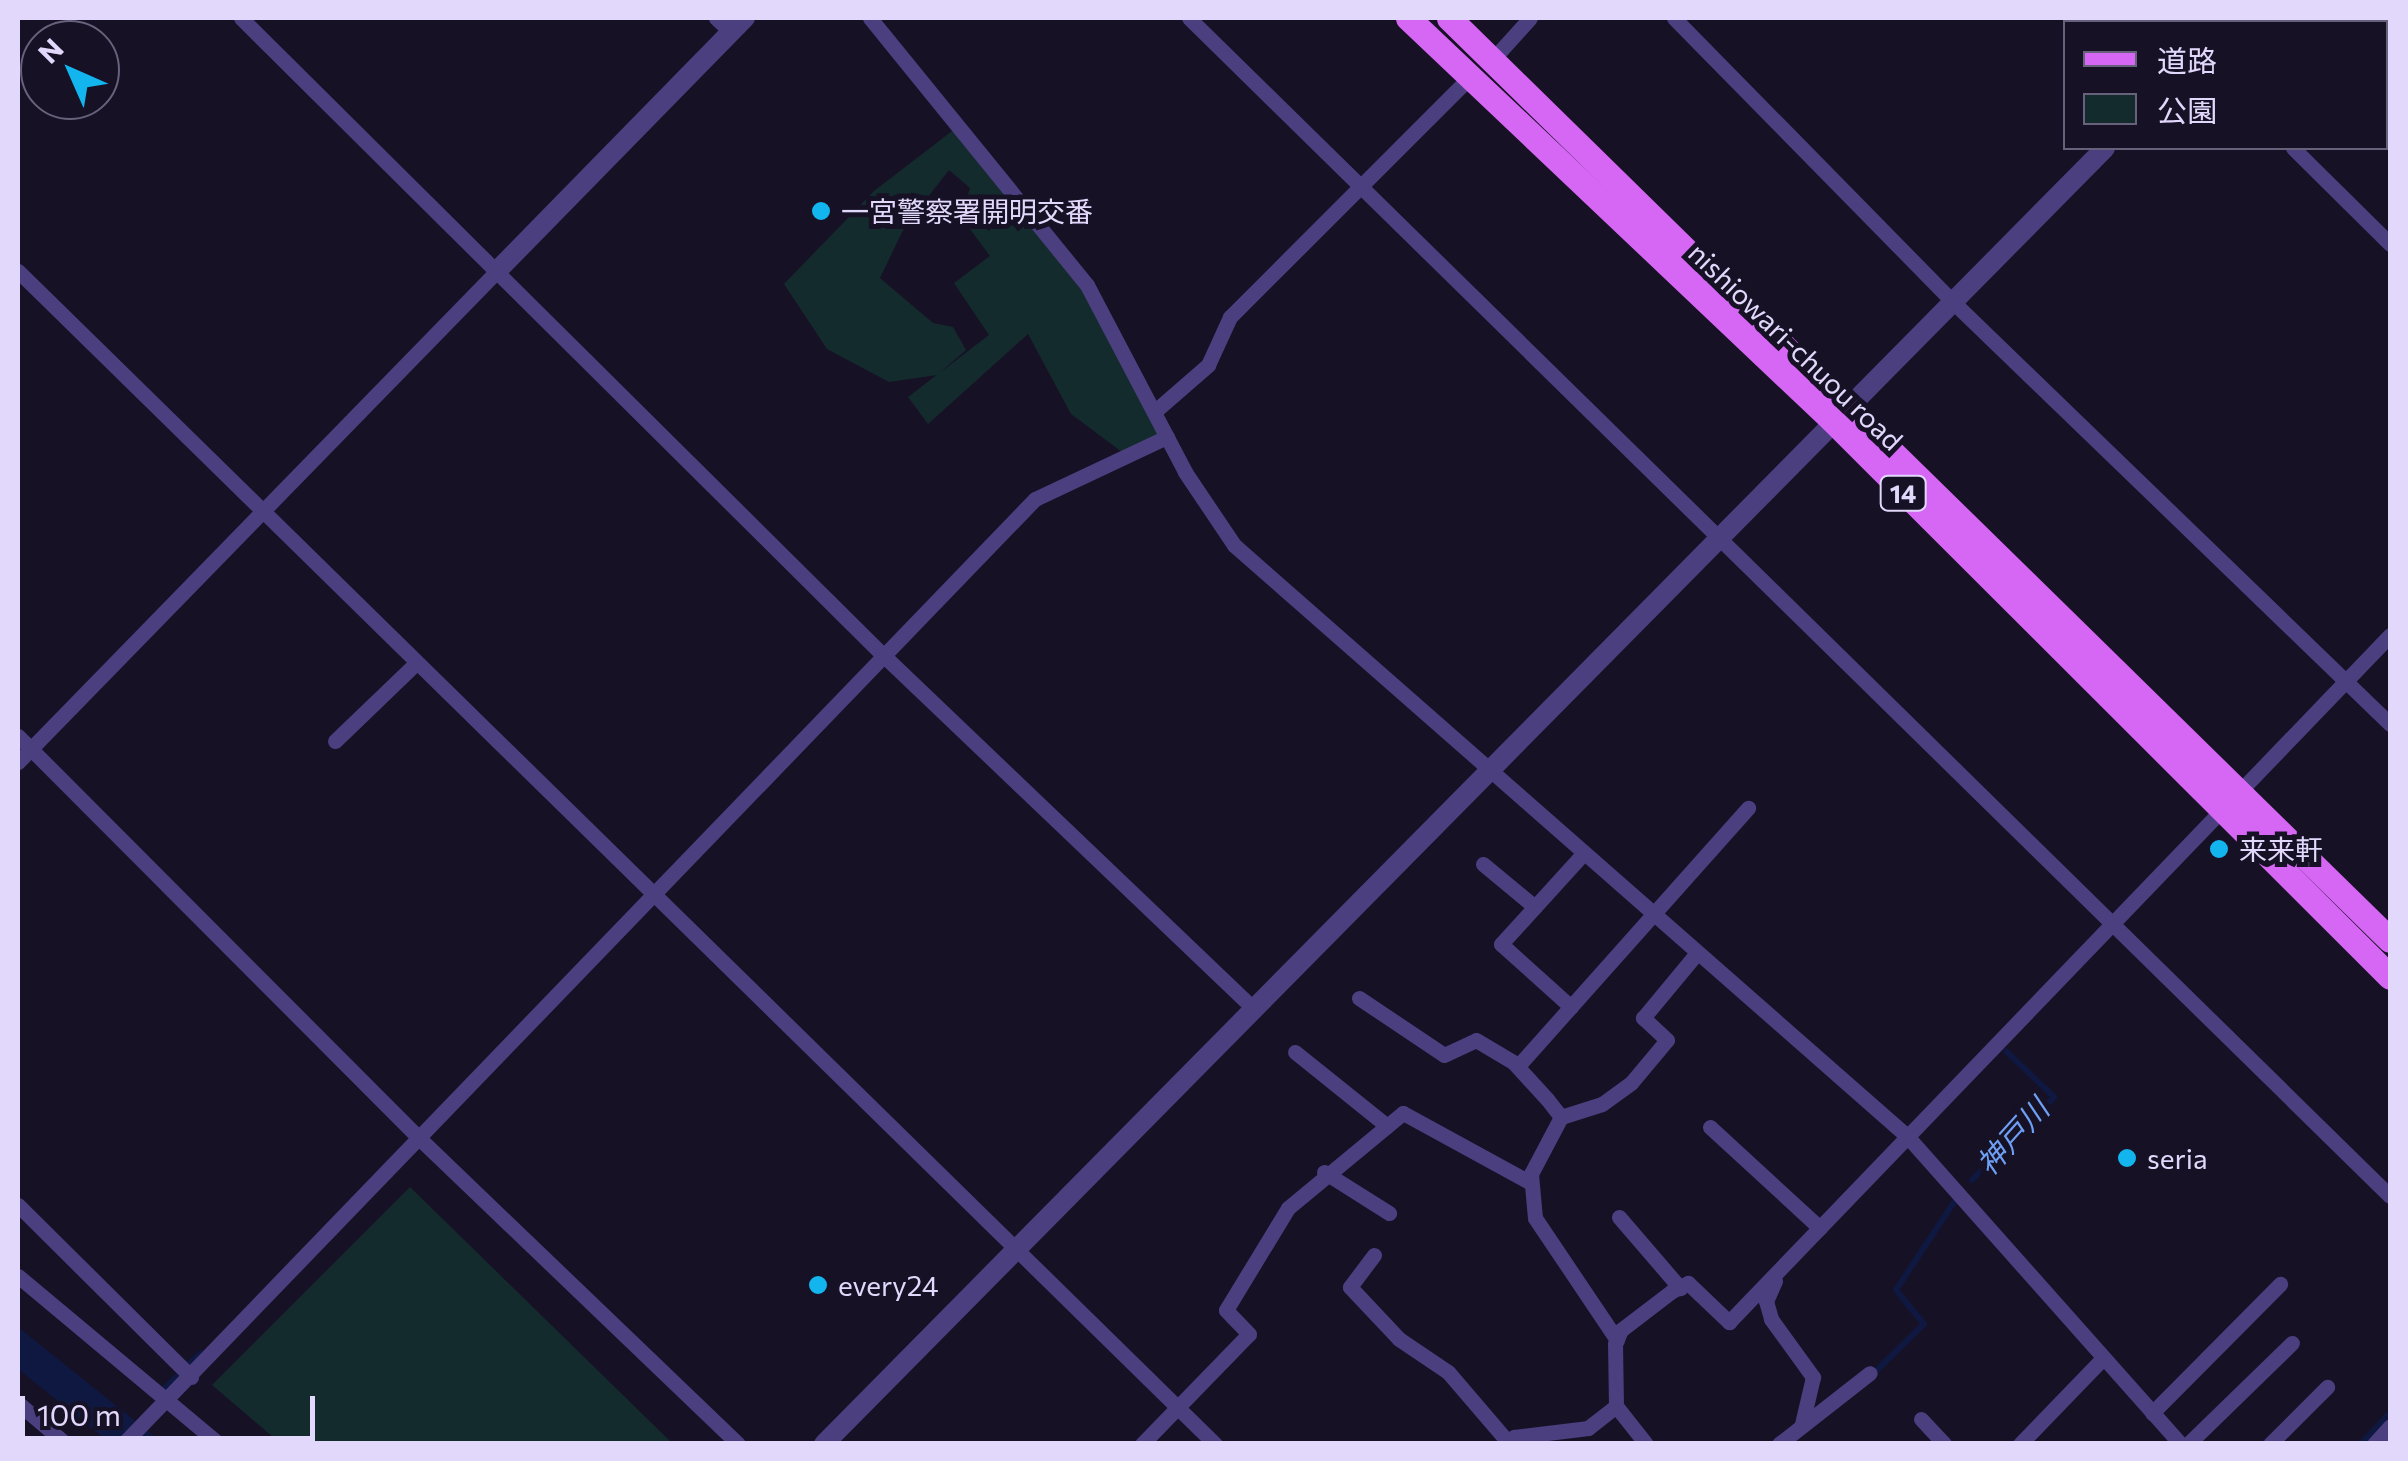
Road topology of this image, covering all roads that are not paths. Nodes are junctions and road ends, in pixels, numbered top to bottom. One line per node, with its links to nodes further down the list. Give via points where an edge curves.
1 (241, 18): 15 (street)
2 (870, 18): 18 (street, via 1087,285)
3 (1189, 18): 13 (street)
4 (1408, 18): 10 (main road, nishiowari-chuou road / 14)
5 (1449, 18): 9 (main road, nishiowari-chuou road / 14)
6 (1530, 18): 9 (street)
7 (1674, 18): 17 (street)
8 (731, 22): 15 (street)
9 (1494, 59): 19 (main road, nishiowari-chuou road / 14)
10 (1471, 76): 13 (street); 19 (main road, nishiowari-chuou road / 14)
11 (2104, 150): 17 (street)
12 (2295, 150): 14 (street)
13 (1362, 188): 18 (street, via 1230,317 1208,366); 22 (street)
14 (2390, 244)
15 (498, 270): 21 (street); 24 (street)
16 (18, 271): 21 (street)
17 (1952, 301): 19 (street); 26 (street)
18 (1154, 412): 20 (street)
19 (1841, 412): 22 (street); 33 (main road, nishiowari-chuou road / 14); 35 (main road, nishiowari-chuou road / 14)
20 (1167, 436): 24 (street, via 1035,499); 32 (street, via 1234,544)
21 (264, 512): 25 (street); 30 (street)
22 (1717, 537): 32 (street); 41 (street)
23 (2390, 635): 26 (street)
24 (882, 654): 38 (street); 47 (street)
25 (416, 663): 29 (street); 38 (street)
26 (2346, 680): 27 (street); 33 (street)
27 (2390, 724)
28 (18, 736): 30 (street)
29 (336, 740)
30 (30, 748): 31 (street); 54 (street)
31 (18, 762)
32 (1487, 770): 36 (street); 47 (street)
33 (2238, 789): 35 (street); 42 (main road, nishiowari-chuou road / 14)
34 (1748, 808): 40 (street)
35 (2219, 809): 41 (street); 44 (main road, nishiowari-chuou road / 14)
36 (1583, 854): 39 (street); 40 (street)
37 (1483, 864): 39 (street)
38 (649, 896): 54 (street); 62 (street)
39 (1535, 907): 46 (street, via 1501,944)
40 (1653, 915): 43 (street); 46 (street)
41 (2108, 922): 53 (street); 57 (street)
42 (2390, 940)
43 (1697, 954): 50 (street, via 1643,1018 1667,1040 1602,1104); 53 (street)
44 (2390, 978)
45 (1359, 998): 49 (street, via 1444,1055 1476,1040)
46 (1571, 1007): 49 (street)
47 (1254, 1009): 62 (street)
48 (1295, 1052): 51 (street)
49 (1518, 1066): 50 (street)
50 (1561, 1117): 56 (street)
51 (1387, 1126): 55 (street); 56 (street, via 1411,1115)
52 (1710, 1127): 61 (street)
53 (1907, 1136): 61 (street); 70 (street)
54 (419, 1138): 72 (street); 86 (street)
55 (1324, 1172): 59 (street); 77 (street, via 1288,1208 1226,1310 1249,1334)
56 (1531, 1183): 68 (street, via 1544,1238)
57 (2390, 1196)
58 (18, 1205): 72 (street)
59 (1390, 1212)
60 (1619, 1217): 67 (street)
61 (1820, 1228): 64 (street)
62 (1015, 1248): 77 (street); 87 (street)
63 (1374, 1255): 82 (street, via 1350,1287 1398,1339 1448,1372)
64 (1778, 1273): 67 (street, via 1729,1322 1688,1284); 80 (street, via 1766,1301 1771,1319 1813,1378)
65 (18, 1276): 75 (street)
66 (2280, 1284): 78 (street)
67 (1680, 1288): 68 (street, via 1621,1330)
68 (1617, 1340): 76 (street)
69 (2292, 1343): 95 (street)
70 (2102, 1358): 78 (street); 93 (street)
71 (1870, 1373): 80 (street)
72 (191, 1377): 75 (street)
73 (2327, 1387): 96 (street)
74 (18, 1403): 83 (street)
75 (162, 1405): 84 (street); 85 (street)
76 (1616, 1406): 82 (street, via 1588,1428); 90 (street)
77 (1176, 1408): 88 (street); 89 (street)
78 (2152, 1413): 94 (street)
79 (1921, 1419): 92 (street)
80 (1802, 1424): 91 (street)
81 (2390, 1426): 97 (street)
82 (1507, 1442)
83 (66, 1444)
84 (123, 1444)
85 (219, 1444)
86 (738, 1444)
87 (824, 1444)
88 (1142, 1444)
89 (1215, 1444)
90 (1646, 1444)
91 (1779, 1444)
92 (1944, 1444)
93 (2020, 1444)
94 (2180, 1444)
95 (2188, 1444)
96 (2270, 1444)
97 (2374, 1444)

